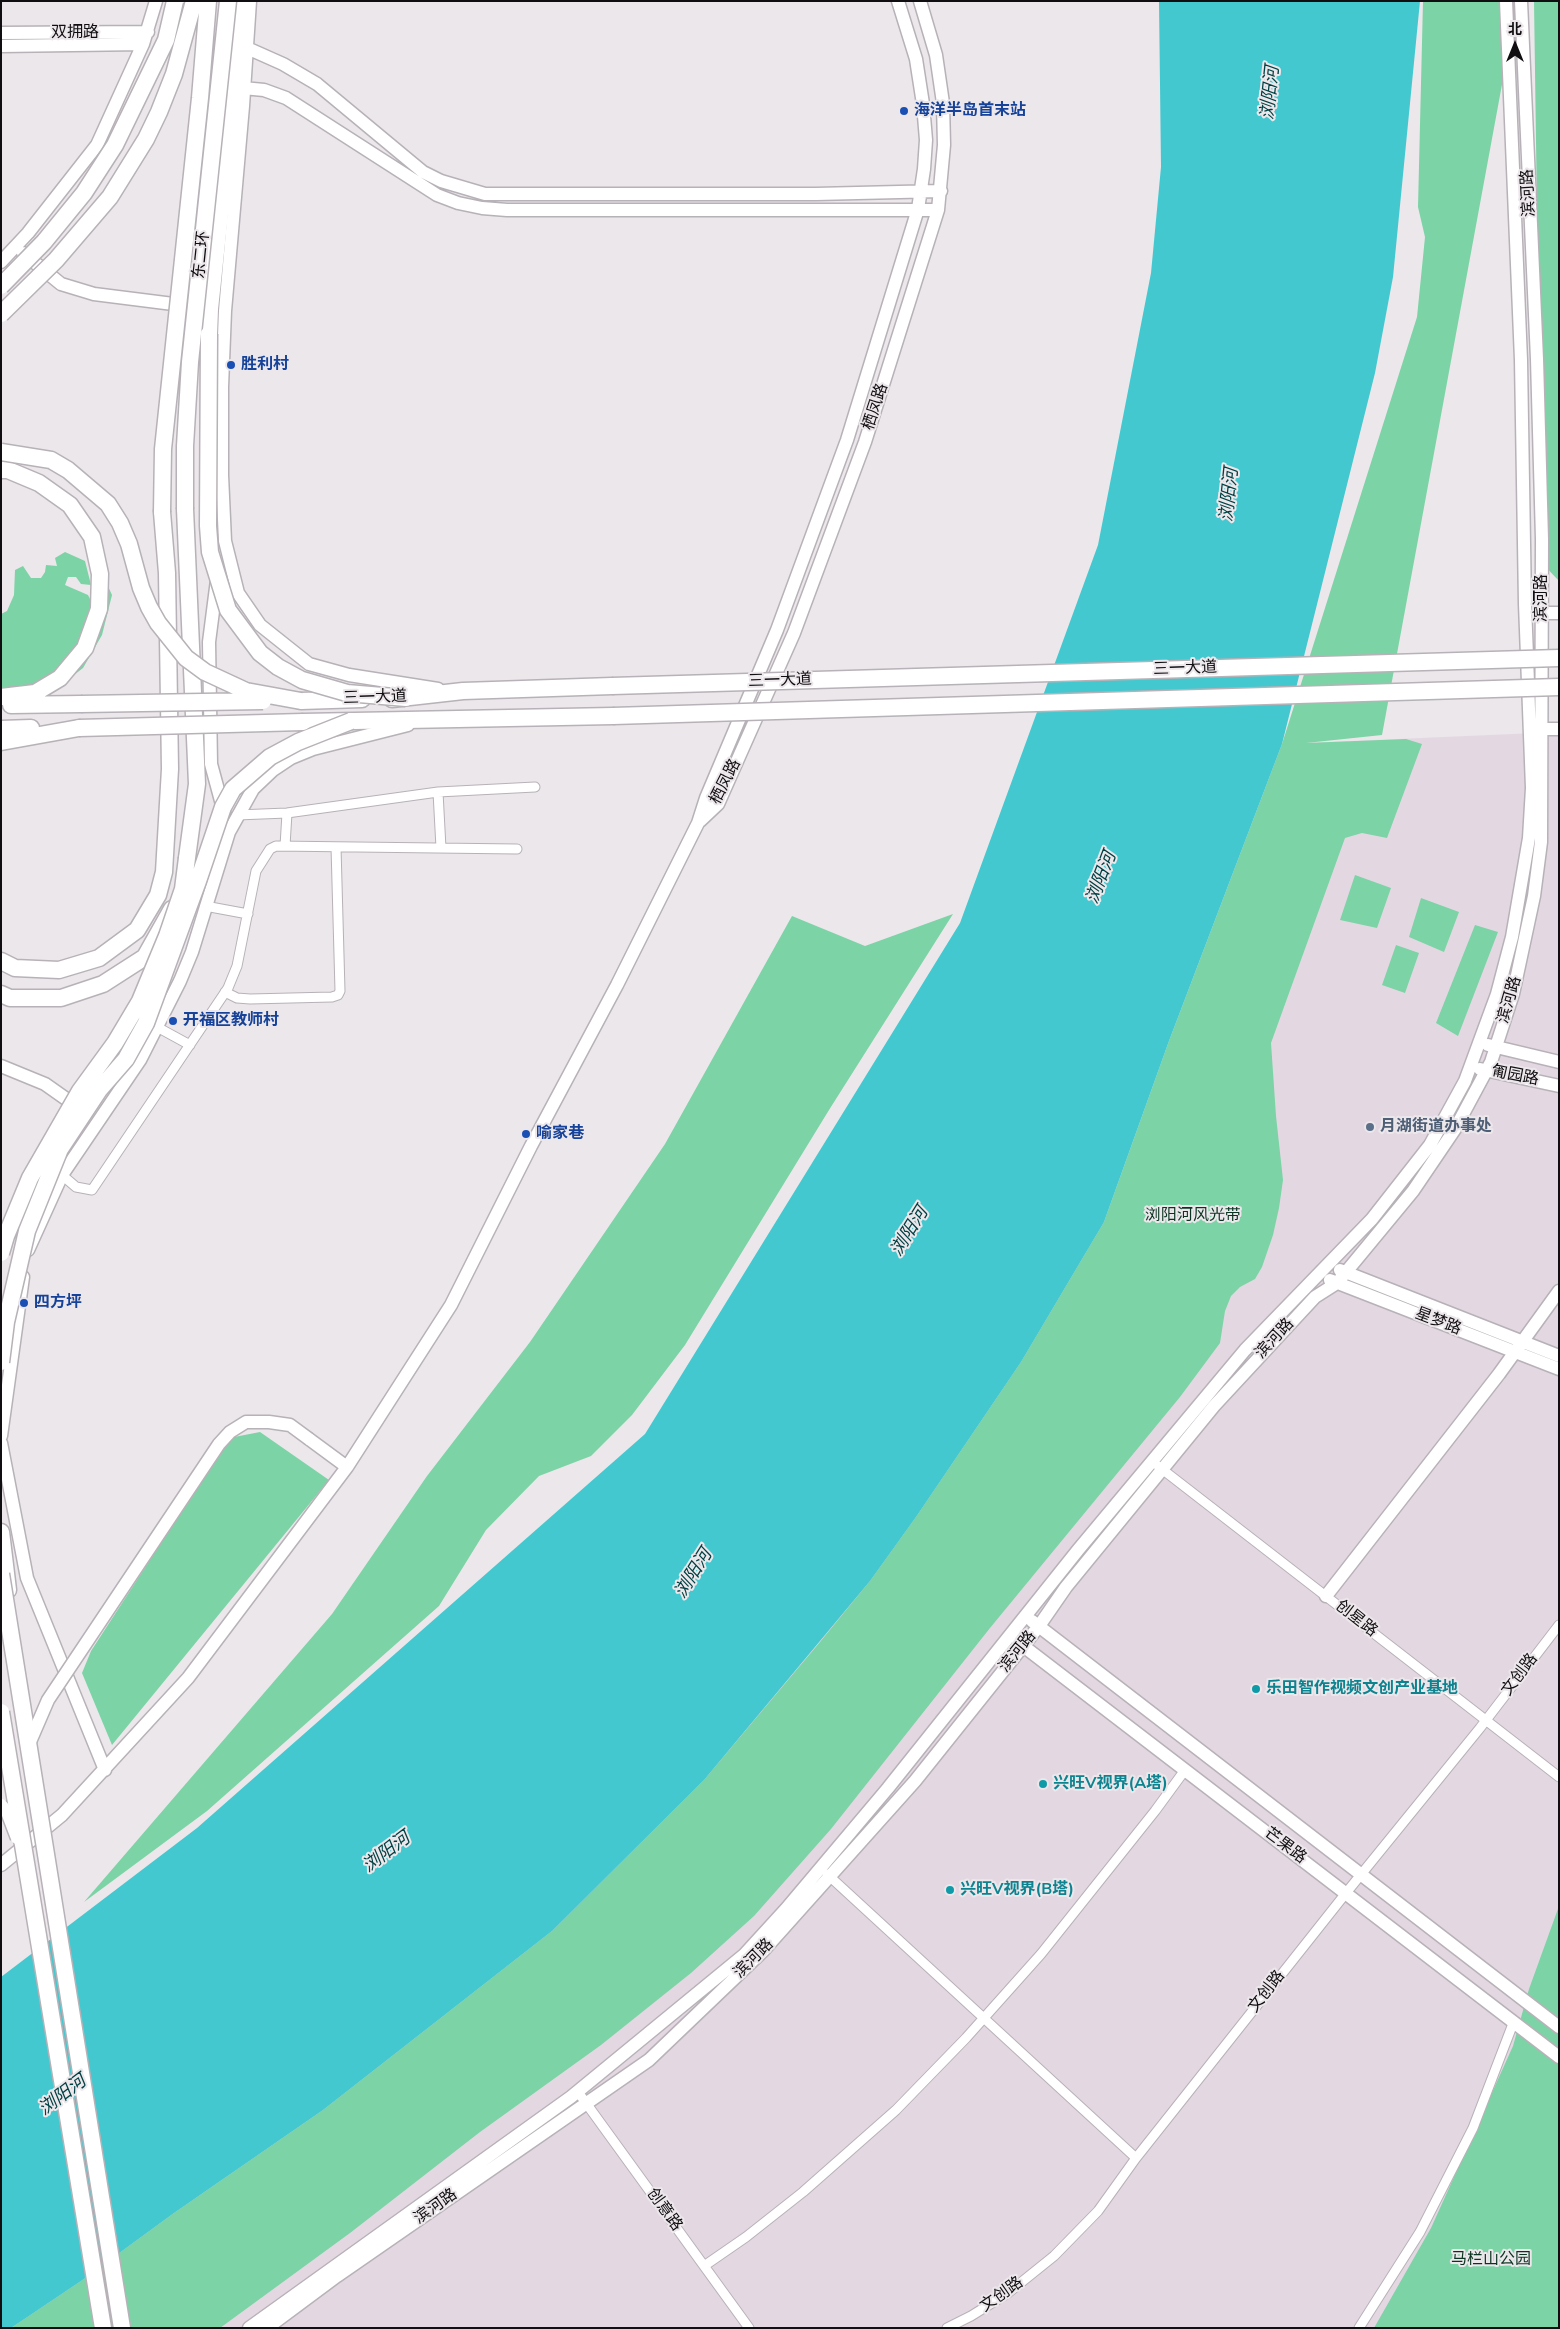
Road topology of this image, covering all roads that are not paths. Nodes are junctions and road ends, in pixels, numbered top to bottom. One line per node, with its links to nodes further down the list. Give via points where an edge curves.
1 (156, 1): 13 (street)
2 (176, 1): 23 (highway, bridge, via 166,40 115,145 84,193 44,242)
3 (194, 1): 25 (highway, bridge, via 174,74 146,139 110,197 56,260)
4 (208, 1): 58 (highway, bridge, via 163,449 170,769 164,872 158,895 137,930 99,958 58,970 15,968)
5 (228, 1): 55 (highway, 东二环, bridge, via 190,362 185,446 197,784)
6 (236, 1): 24 (highway, via 237,53)
7 (250, 1): 15 (street)
8 (898, 1): 17 (street, 栖凤路, via 916,59 924,104 926,140)
9 (920, 1): 18 (street, 栖凤路, via 936,55 943,103)
10 (1506, 1): 42 (street, 滨河路, via 1522,360 1525,604)
11 (1521, 1): 29 (street, 滨河路, via 1537,359)
12 (1, 33): 13 (street, 双拥路)
13 (146, 38): 14 (street, 双拥路); 21 (street, via 97,144)
14 (1, 46)
15 (247, 48): 16 (street); 17 (street, via 316,84 423,172 485,194)
16 (243, 88): 19 (street, via 264,90 286,98 437,195 482,208); 24 (street)
17 (922, 191): 18 (street); 19 (street, 栖凤路)
18 (941, 191): 20 (street, 栖凤路)
19 (918, 209): 20 (street); 49 (street, 栖凤路, via 847,440 777,630)
20 (938, 210): 49 (street, 栖凤路, via 864,442 794,633 718,804)
21 (16, 247): 22 (street); 24 (street, via 61,284 94,294)
22 (1, 262)
23 (1, 286)
24 (218, 310): 28 (street); 35 (highway, bridge, via 209,334 208,526 210,552 228,610 260,653 278,668 302,680 346,693)
25 (1, 314)
26 (1, 452): 36 (highway, bridge, via 51,460 108,504 129,544 149,607 186,658 205,672 246,691)
27 (1, 470): 34 (highway, via 39,483 70,505 92,537 100,574 99,609 85,648 60,678 35,693)
28 (225, 541): 33 (street, via 238,593 260,625 309,664 367,678); 50 (street, via 220,556 209,651 211,764)
29 (1542, 613): 30 (street); 42 (street, 滨河路)
30 (1559, 613)
31 (1559, 658): 33 (highway, 三一大道, bridge)
32 (1559, 687): 38 (highway, 三一大道, bridge)
33 (463, 691): 35 (highway, 三一大道)
34 (1, 697)
35 (406, 698): 36 (highway, 三一大道, bridge)
36 (301, 701): 37 (highway, 三一大道, bridge)
37 (1, 705)
38 (436, 718): 39 (highway, 三一大道); 48 (street, via 313,749 291,758 253,790)
39 (351, 721): 40 (highway, 三一大道, bridge); 80 (highway, bridge, via 270,757 233,789 223,807 146,1023 126,1059 99,1090 60,1150 27,1231 6,1322)
40 (80, 728): 41 (highway, 三一大道); 44 (highway)
41 (1, 729)
42 (1536, 729): 43 (street); 62 (street, 滨河路, via 1529,838 1512,937 1497,994); 64 (street, 滨河路, via 1541,842 1534,896 1513,994)
43 (1559, 729)
44 (1, 742)
45 (534, 787): 46 (street)
46 (438, 792): 47 (street); 53 (street)
47 (287, 812): 48 (street); 51 (street)
48 (237, 815): 50 (street)
49 (698, 823): 85 (street, via 451,1305)
50 (229, 832): 56 (street)
51 (285, 846): 52 (street); 57 (street, via 270,848 259,864)
52 (336, 847): 53 (street); 59 (street, via 338,995 250,999 237,998)
53 (441, 848): 54 (street)
54 (517, 849)
55 (183, 888): 60 (highway, bridge, via 145,957 103,984 61,998 10,998); 72 (highway, bridge, via 140,1001 80,1091 30,1178)
56 (205, 906): 57 (street); 61 (street, via 192,952)
57 (248, 914): 59 (street, via 237,966)
58 (1, 961)
59 (226, 992): 63 (street)
60 (1, 994)
61 (157, 1027): 63 (street); 70 (street, via 140,1060)
62 (1479, 1043): 64 (street, 匍园路); 67 (street, 滨河路)
63 (190, 1045): 71 (street, via 92,1190 76,1187)
64 (1496, 1047): 65 (street, 匍园路); 68 (street, 滨河路)
65 (1559, 1062)
66 (1, 1066): 70 (street, via 45,1084)
67 (1471, 1066): 68 (street, 匍园路); 73 (street, 滨河路, via 1430,1145 1372,1219)
68 (1486, 1071): 69 (street, 匍园路); 74 (street, 滨河路, via 1455,1129 1413,1191)
69 (1559, 1086)
70 (98, 1120): 71 (street)
71 (62, 1175): 82 (street, via 26,1253)
72 (1, 1253)
73 (1328, 1265): 74 (street, 星梦路); 75 (street, 滨河路)
74 (1346, 1272): 76 (street, 滨河路); 78 (street, 星梦路)
75 (1318, 1275): 76 (street, 星梦路); 84 (street, 滨河路, via 1245,1350)
76 (1337, 1283): 78 (street, 星梦路); 84 (street, 滨河路, via 1315,1297)
77 (1559, 1291): 78 (street)
78 (1519, 1347): 79 (street, 星梦路); 81 (street, 星梦路); 88 (street)
79 (1559, 1356)
80 (1, 1362)
81 (1559, 1369)
82 (1, 1436)
83 (1, 1443): 98 (street, via 27,1578)
84 (1157, 1465): 88 (street, 创星路); 89 (street, 滨河路); 91 (street, 滨河路)
85 (346, 1467): 97 (street, bridge, via 290,1426 246,1422 230,1432 48,1700); 98 (street, via 188,1678)
86 (1, 1532): 94 (highway, bridge)
87 (1, 1574): 94 (highway, bridge)
88 (1326, 1596): 96 (street, 创星路)
89 (1025, 1616): 91 (street, 芒果路); 92 (street, 滨河路)
90 (1559, 1625): 96 (street, 文创路)
91 (1039, 1626): 93 (street, 滨河路); 105 (street, 芒果路)
92 (1010, 1636): 93 (street, 芒果路); 104 (street, 滨河路)
93 (1023, 1646): 99 (street, 芒果路); 104 (street, 滨河路, via 915,1781)
94 (15, 1661): 97 (highway, bridge)
95 (1, 1712): 102 (highway, bridge)
96 (1486, 1720): 100 (street, 创星路); 105 (street, 文创路)
97 (29, 1744): 117 (highway, bridge)
98 (105, 1770): 103 (street, via 62,1815)
99 (1185, 1770): 106 (street, 芒果路); 107 (street, via 1094,1889)
100 (1559, 1777)
101 (1, 1805): 102 (street, bridge, via 7,1812)
102 (26, 1863): 116 (highway, bridge)
103 (1, 1865)
104 (825, 1873): 107 (street); 111 (street, 滨河路, via 744,1954); 112 (street, 滨河路, via 763,1951 649,2060)
105 (1362, 1875): 106 (street, 文创路); 109 (street, 芒果路)
106 (1346, 1893): 108 (street, 芒果路); 113 (street, 文创路)
107 (984, 2019): 113 (street); 114 (street, via 896,2110 803,2192)
108 (1514, 2021): 110 (street, 芒果路); 121 (street, via 1473,2128 1420,2232)
109 (1559, 2028)
110 (1559, 2057)
111 (578, 2092): 112 (street, 创意路); 115 (street, 滨河路)
112 (586, 2103): 114 (street, 创意路); 115 (street, 滨河路)
113 (1136, 2158): 120 (street, 文创路, via 1098,2211 1054,2256 1008,2292)
114 (704, 2266): 119 (street, 创意路)
115 (272, 2323): 118 (street, 滨河路)
116 (103, 2328)
117 (122, 2328)
118 (249, 2328)
119 (749, 2328)
120 (947, 2328)
121 (1359, 2328)

